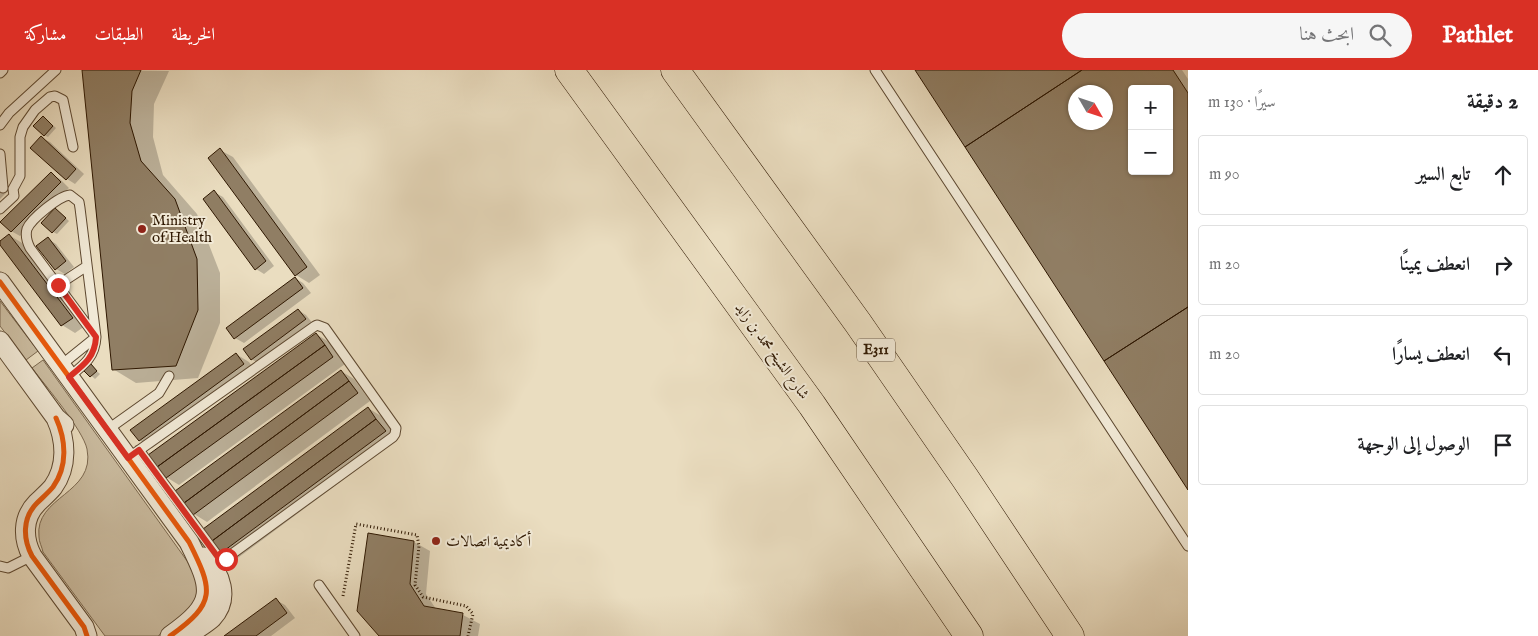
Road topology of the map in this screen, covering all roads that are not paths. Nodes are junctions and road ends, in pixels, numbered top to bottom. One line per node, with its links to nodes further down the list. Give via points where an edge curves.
1 (3, 70): 7 (lane)
2 (56, 70): 9 (lane, via 9,113)
3 (548, 70): 8 (highway)
4 (569, 70): 8 (highway, شارع الشيخ محمد بن زايد)
5 (675, 70): 33 (highway, E311, via 863,331)
6 (875, 70): 25 (lane)
7 (0, 73)
8 (604, 120): 32 (highway, شارع الشيخ محمد بن زايد, via 812,405)
9 (0, 126)
10 (73, 147): 12 (lane, via 63,100 50,97 34,110 23,127 20,176)
11 (0, 154): 13 (lane)
12 (13, 189): 13 (lane, via 6,186); 14 (lane, via 14,196)
13 (2, 190)
14 (0, 209)
15 (87, 266): 17 (lane); 17 (lane, via 79,202 70,195 58,198 29,225 26,237 30,248); 18 (lane)
16 (0, 282): 20 (street)
17 (58, 285): 18 (lane)
18 (96, 337): 20 (lane); 20 (lane, via 90,359)
19 (0, 341): 26 (street, via 74,440 74,468 68,481 44,497 26,524 25,536)
20 (65, 371): 22 (street)
21 (169, 376): 22 (lane, via 158,393)
22 (107, 430): 23 (street)
23 (133, 454): 24 (street); 24 (lane, via 317,325 324,328 396,428 395,434 226,559 219,558)
24 (188, 534): 30 (street, via 220,580 220,606 210,619)
25 (1188, 546)
26 (32, 556): 27 (lane, via 8,568); 29 (street)
27 (0, 566)
28 (319, 585): 31 (lane)
29 (89, 633)
30 (175, 636)
31 (355, 636)
32 (969, 636)
33 (1070, 636)

